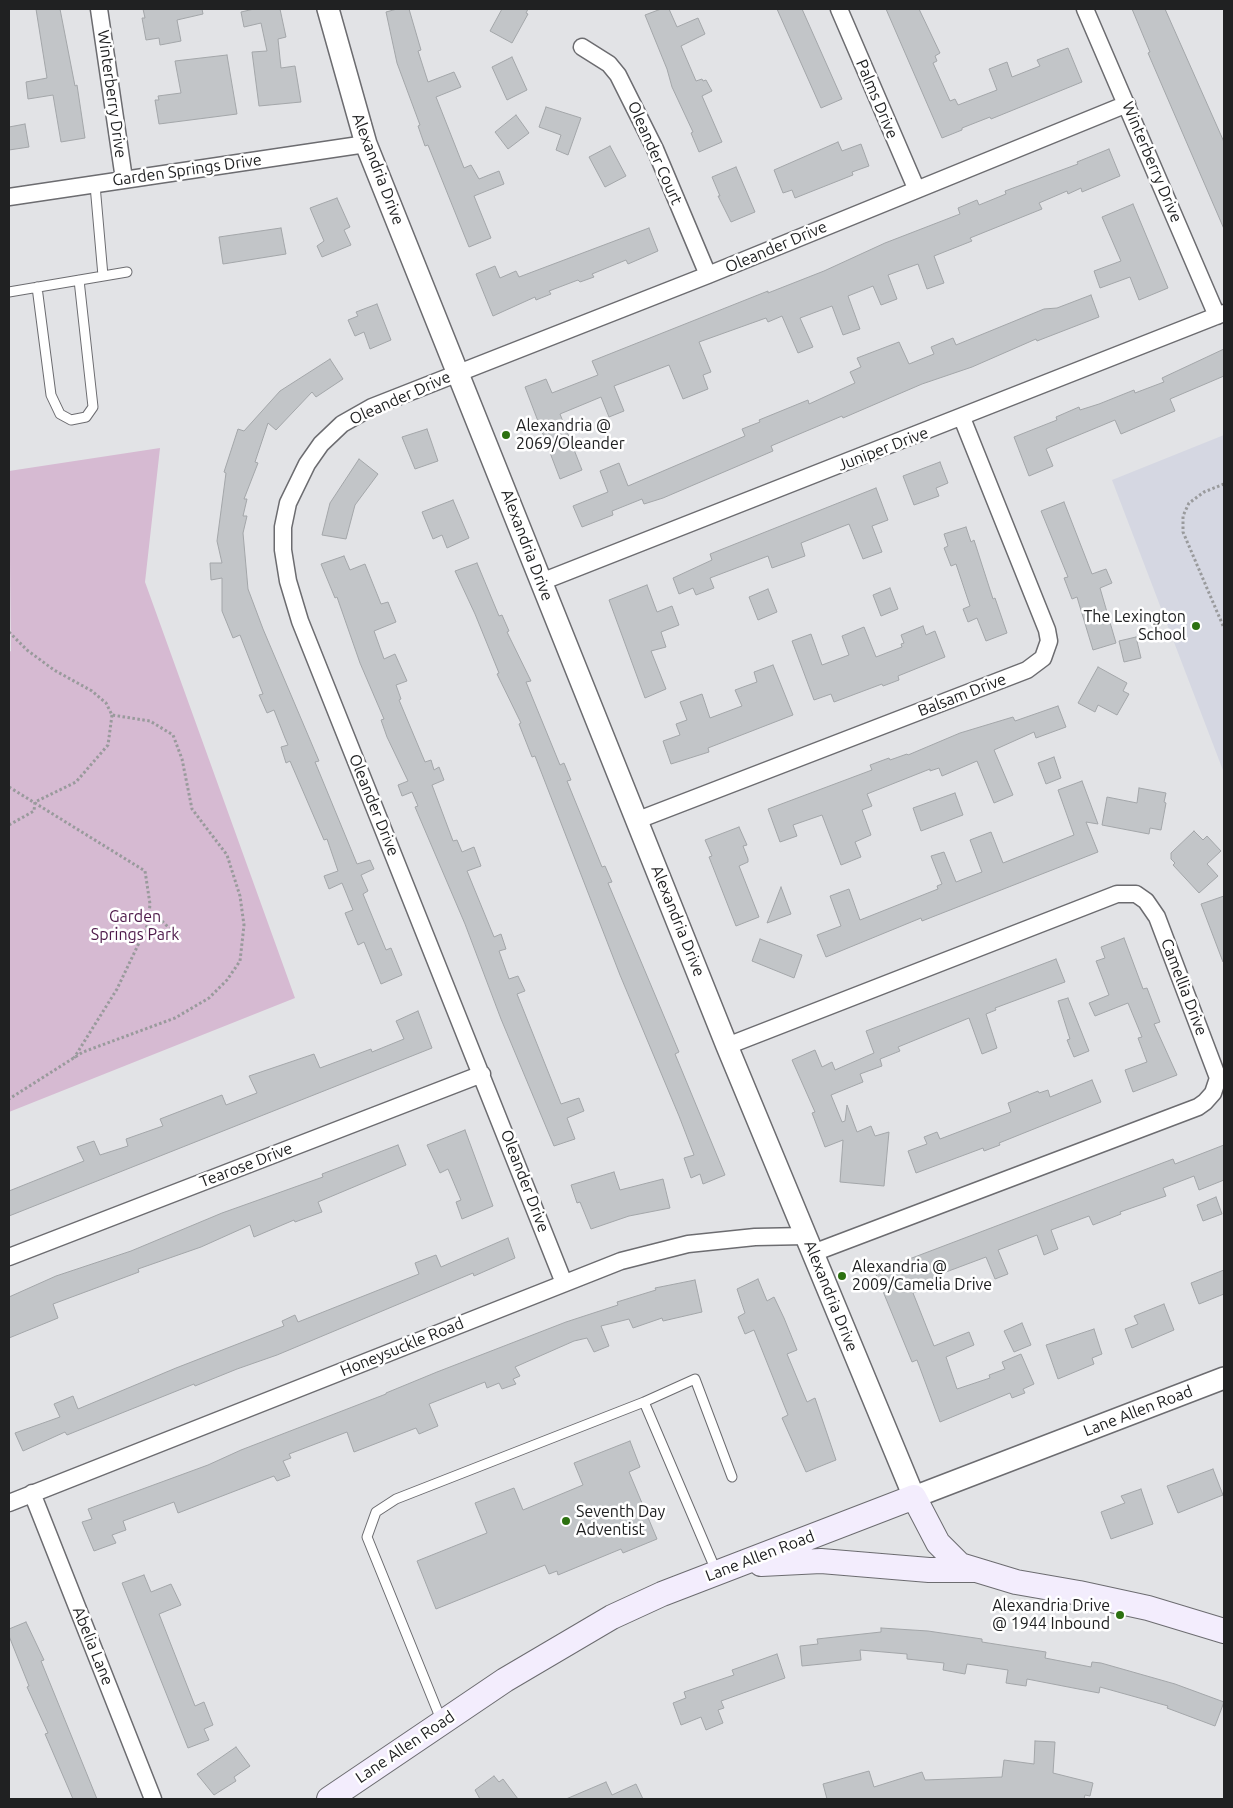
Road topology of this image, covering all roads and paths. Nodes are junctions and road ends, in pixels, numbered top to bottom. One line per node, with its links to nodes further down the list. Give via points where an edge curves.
1 (99, 9): 8 (street, Winterberry Drive)
2 (328, 9): 7 (street, Alexandria Drive)
3 (839, 9): 10 (street, Palms Drive)
4 (1085, 9): 6 (street, Winterberry Drive)
5 (582, 47): 13 (street, Oleander Court, via 608,64 618,75 655,149)
6 (1127, 104): 10 (street, Oleander Drive); 18 (street, Winterberry Drive)
7 (366, 144): 8 (street, Garden Springs Drive); 19 (street, Alexandria Drive)
8 (124, 179): 9 (street, Garden Springs Drive)
9 (95, 184): 11 (street, Garden Springs Drive); 14 (lane)
10 (916, 188): 13 (street, Oleander Drive)
11 (9, 197)
12 (127, 272): 14 (lane)
13 (708, 275): 19 (street, Oleander Drive)
14 (103, 276): 15 (lane)
15 (80, 280): 16 (lane); 16 (lane, via 93,407 86,417 71,420 60,414 51,395)
16 (37, 287): 17 (lane)
17 (9, 292)
18 (1221, 314): 20 (street, Juniper Drive)
19 (459, 372): 22 (street, Alexandria Drive); 34 (street, Oleander Drive, via 372,407 342,424 321,444 306,464 288,503 283,550 300,621)
20 (962, 418): 22 (street, Juniper Drive); 28 (street, Balsam Drive, via 1047,630 1049,641 1043,658 1027,670)
21 (1224, 484): 23 (path, via 1204,492 1189,503 1183,516 1183,532)
22 (541, 582): 28 (street, Alexandria Drive)
23 (1224, 628)
24 (9, 632): 25 (path, via 54,670 92,691 106,703)
25 (112, 715): 27 (path, via 108,745 76,782); 33 (path, via 150,721 173,735 192,809 226,855 240,896 244,926 240,961 227,980 208,998 175,1018)
26 (9, 787): 27 (path)
27 (35, 802): 29 (path, via 34,811); 30 (path, via 145,870 150,904)
28 (638, 820): 32 (street, Alexandria Drive)
29 (9, 825)
30 (148, 917): 31 (path, via 160,919); 33 (path, via 148,924 117,989)
31 (181, 935)
32 (727, 1046): 36 (street, Alexandria Drive); 36 (street, Camellia Drive, via 1117,894 1136,894 1146,901 1157,917 1218,1078 1213,1093 1205,1102)
33 (73, 1058): 35 (path)
34 (482, 1074): 37 (street, Tearose Drive); 38 (street, Oleander Drive)
35 (9, 1099)
36 (810, 1244): 38 (street, Honeysuckle Road, via 745,1238 688,1244 621,1261); 43 (street, Alexandria Drive)
37 (9, 1257)
38 (564, 1283): 42 (street, Honeysuckle Road)
39 (1224, 1378): 43 (street, Lane Allen Road)
40 (644, 1402): 41 (lane, via 695,1379); 45 (lane); 48 (lane, via 396,1499 376,1512 367,1537)
41 (732, 1477)
42 (32, 1494): 44 (street, Honeysuckle Road); 49 (street, Abelia Lane)
43 (914, 1496): 45 (main road, Lane Allen Road); 46 (main road, Alexandria Drive, via 938,1543 960,1565)
44 (9, 1503)
45 (728, 1569): 46 (main road, via 821,1561 929,1570); 48 (main road, Lane Allen Road, via 662,1594 589,1629)
46 (973, 1570): 47 (main road, Alexandria Drive, via 1016,1582 1148,1608)
47 (1224, 1631)
48 (442, 1722): 50 (main road, Lane Allen Road)
49 (153, 1799)
50 (330, 1799)

